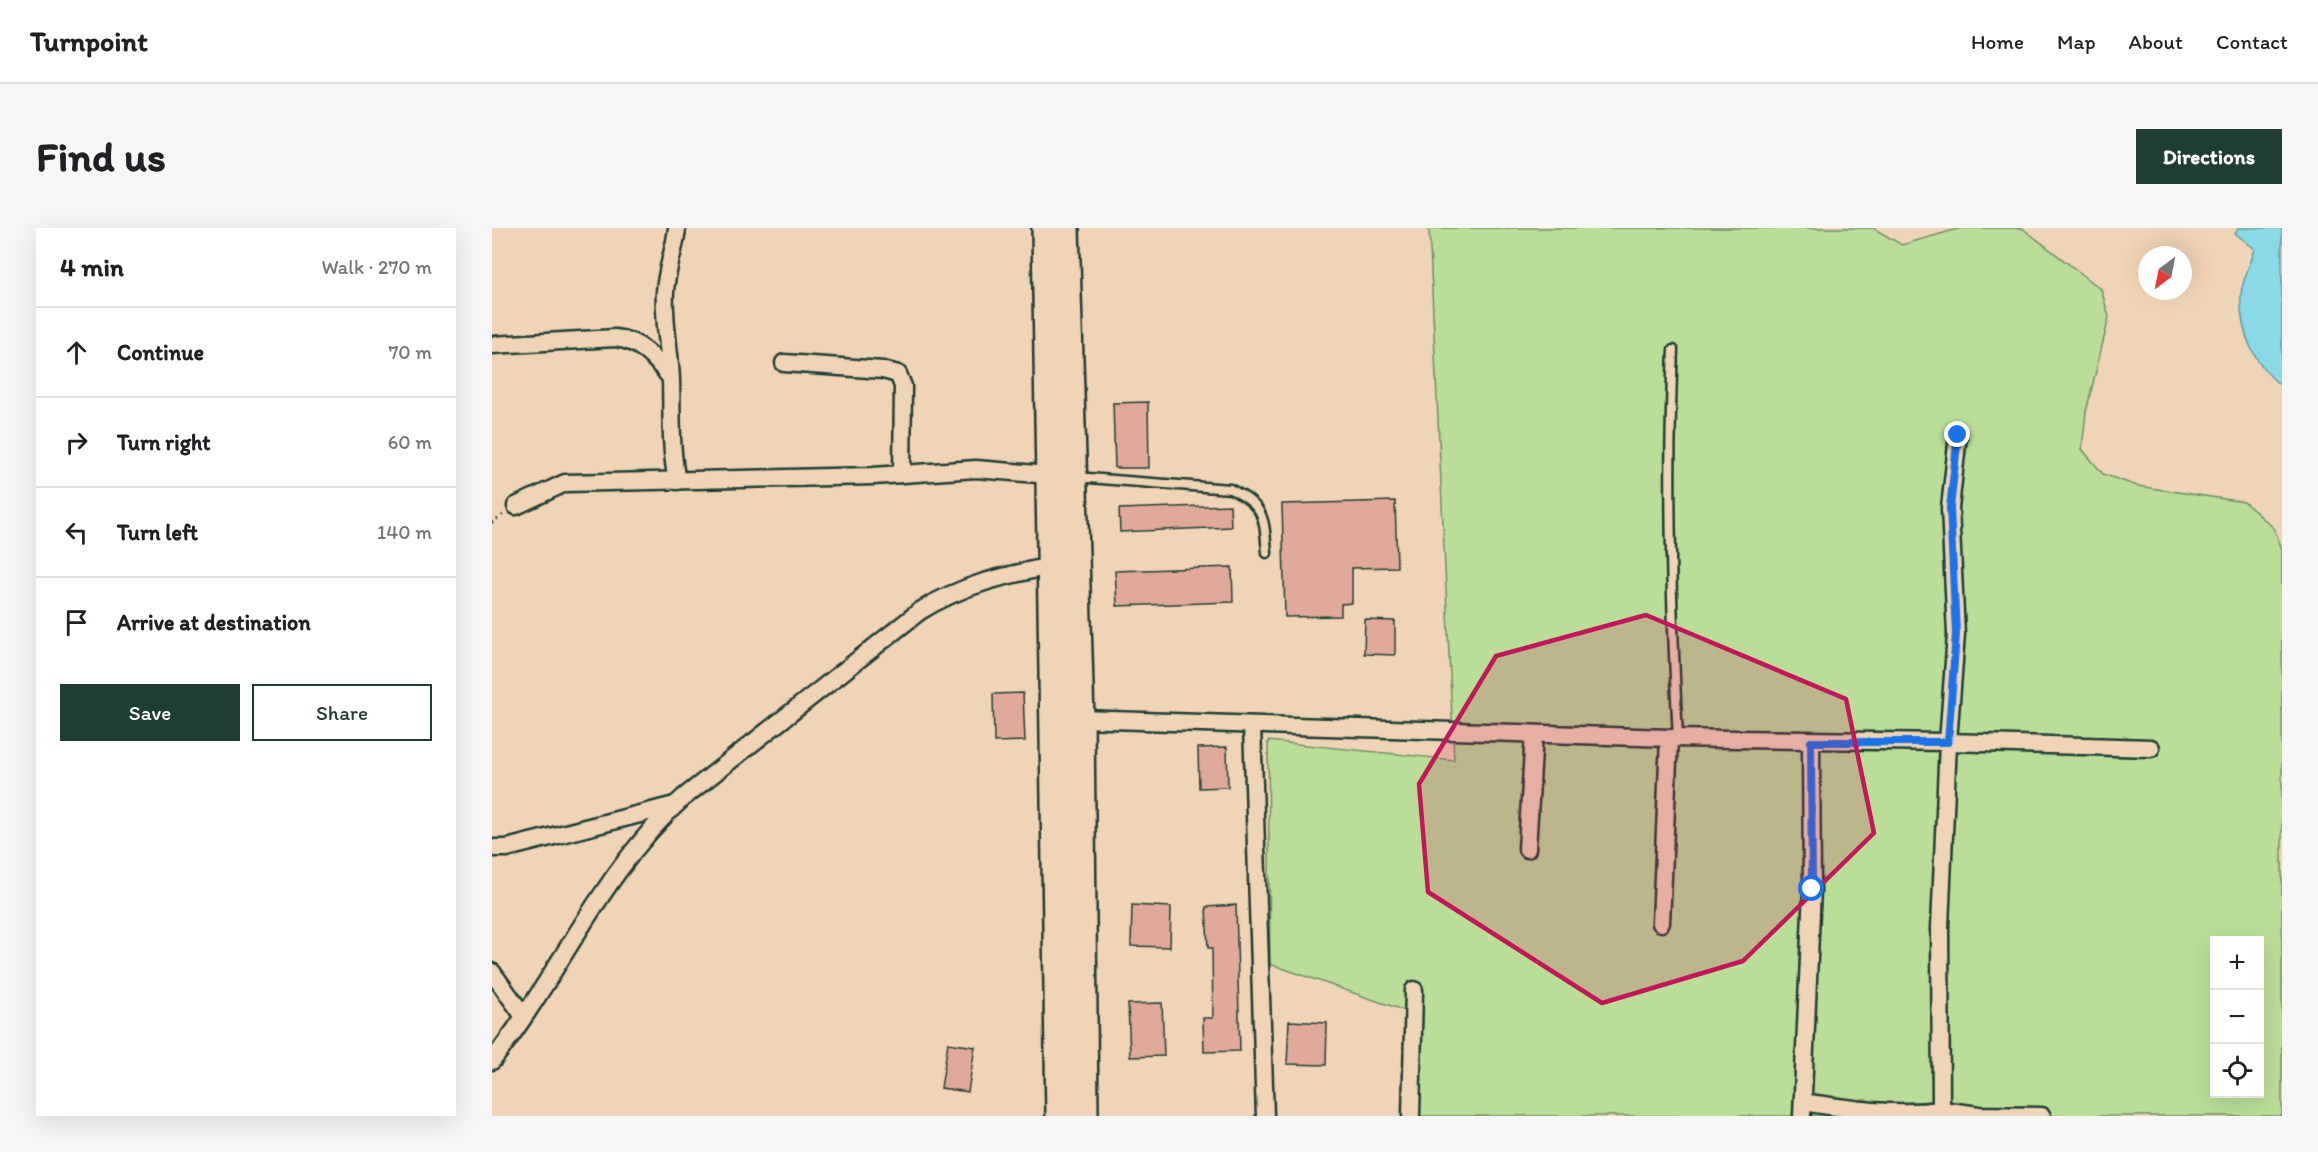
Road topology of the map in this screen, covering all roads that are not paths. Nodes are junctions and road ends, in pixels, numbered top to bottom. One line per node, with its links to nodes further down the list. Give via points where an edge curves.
1 (677, 228): 7 (street, via 665,290)
2 (1046, 228): 10 (highway)
3 (1065, 228): 10 (highway)
4 (492, 345): 7 (street, via 631,340 652,355)
5 (1673, 350): 18 (lane)
6 (783, 363): 9 (street, via 898,374 903,386)
7 (671, 378): 11 (street, via 670,447)
8 (1958, 435): 20 (street, via 1950,508 1956,634)
9 (902, 474): 10 (street, via 976,469); 11 (street)
10 (1061, 476): 13 (lane, via 1230,489 1258,507); 14 (highway)
11 (677, 481): 12 (street, via 566,483)
12 (516, 506)
13 (1267, 554)
14 (1063, 564): 15 (highway); 22 (street, via 964,587 920,611); 33 (highway)
15 (1080, 719): 16 (street); 34 (highway)
16 (1252, 725): 17 (street); 35 (street)
17 (1534, 734): 18 (street); 24 (street)
18 (1673, 738): 19 (street); 26 (street)
19 (1811, 742): 20 (street); 31 (street, via 1812,889)
20 (1948, 742): 21 (street); 32 (street, via 1940,927)
21 (2151, 748)
22 (676, 804): 23 (street); 29 (street, via 620,870)
23 (499, 848): 25 (street)
24 (1527, 849)
25 (492, 860)
26 (1662, 923)
27 (492, 972): 29 (street)
28 (1414, 990): 36 (street)
29 (523, 1015): 30 (street)
30 (492, 1061)
31 (1802, 1109): 32 (street, via 1917,1113)
32 (1941, 1110): 37 (street)
33 (1060, 1116)
34 (1084, 1116)
35 (1265, 1116)
36 (1411, 1116)
37 (2042, 1116)

